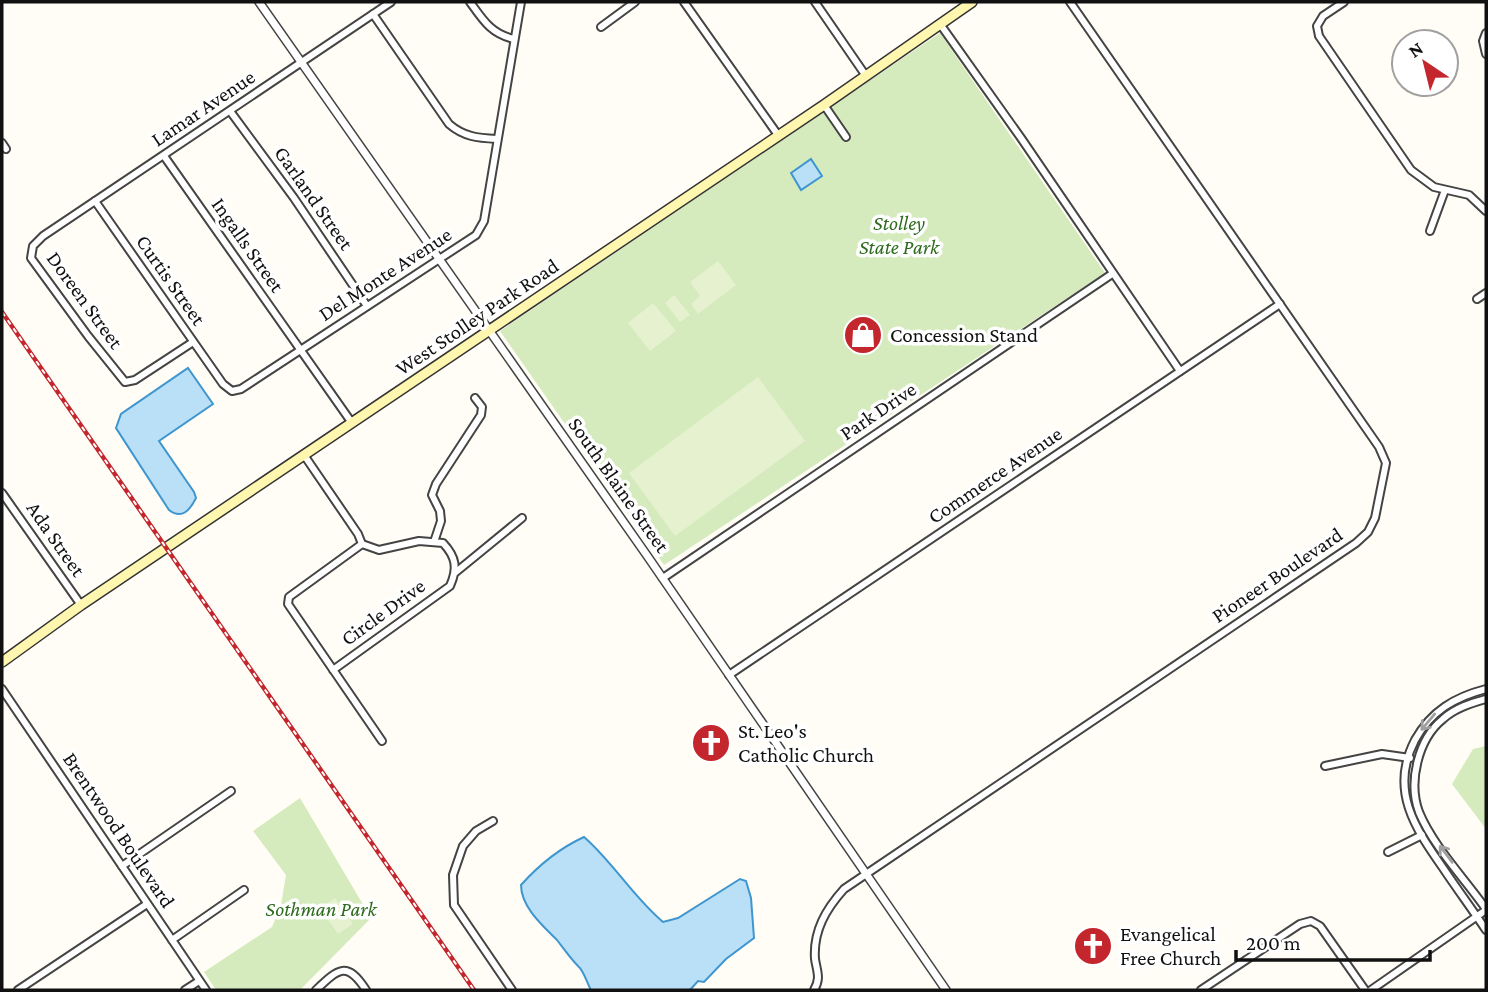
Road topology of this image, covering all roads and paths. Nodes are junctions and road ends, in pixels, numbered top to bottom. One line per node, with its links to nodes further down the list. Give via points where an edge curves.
1 (259, 2): 18 (street, South Blaine Street)
2 (391, 2): 12 (street, Lamar Avenue)
3 (470, 2): 16 (street, via 491,30)
4 (521, 2): 16 (street, Del Monte Avenue)
5 (635, 2): 14 (street)
6 (684, 2): 22 (street)
7 (815, 2): 19 (street)
8 (972, 2): 11 (main road, West Stolley Park Road)
9 (1070, 2): 35 (street, Pioneer Boulevard)
10 (1344, 2): 26 (street, via 1323,16 1317,30 1411,170)
11 (960, 5): 13 (main road, West Stolley Park Road)
12 (373, 14): 18 (street, Lamar Avenue); 24 (street, via 449,124 472,137)
13 (940, 24): 19 (main road, West Stolley Park Road); 32 (street)
14 (601, 27)
15 (1486, 33): 17 (street)
16 (514, 39): 24 (street, Del Monte Avenue)
17 (1486, 54)
18 (301, 62): 21 (street, Lamar Avenue); 31 (street, South Blaine Street)
19 (866, 76): 20 (main road, West Stolley Park Road)
20 (824, 105): 22 (main road, West Stolley Park Road); 23 (street)
21 (230, 111): 25 (street, Lamar Avenue); 36 (street, Garland Street)
22 (778, 135): 37 (main road, West Stolley Park Road)
23 (846, 137)
24 (497, 139): 31 (street, Del Monte Avenue, via 484,221 476,235)
25 (164, 156): 27 (street, Lamar Avenue); 39 (street, Ingalls Street)
26 (1445, 190): 28 (street, via 1469,195); 29 (street)
27 (95, 201): 30 (street, Lamar Avenue); 38 (street, Curtis Street)
28 (1486, 211)
29 (1430, 231)
30 (35, 245): 38 (street, Doreen Street, via 31,258 125,382)
31 (439, 259): 36 (street, Del Monte Avenue); 37 (street, South Blaine Street)
32 (1112, 274): 40 (street); 50 (street, Park Drive)
33 (1486, 293): 34 (street)
34 (1477, 299)
35 (1280, 304): 40 (street, Commerce Avenue); 68 (street, Pioneer Boulevard, via 1379,446 1386,463 1368,531)
36 (367, 306): 39 (street, Del Monte Avenue)
37 (489, 330): 43 (main road, West Stolley Park Road); 50 (street, South Blaine Street)
38 (193, 342): 41 (street, Curtis Street)
39 (300, 349): 41 (street, Del Monte Avenue, via 241,389 232,391); 43 (street, Ingalls Street)
40 (1180, 372): 54 (street, Commerce Avenue)
41 (219, 378)
42 (475, 398): 47 (street, via 482,407 481,415 432,495 441,521)
43 (352, 423): 44 (main road, West Stolley Park Road)
44 (304, 455): 48 (street); 51 (main road, West Stolley Park Road)
45 (2, 493): 51 (street, Ada Street)
46 (522, 518): 49 (street, Circle Drive)
47 (434, 542): 48 (street, Circle Drive, via 379,550); 49 (street, via 443,543 450,551)
48 (362, 544): 53 (street, Circle Drive, via 289,597 288,604)
49 (456, 573): 53 (street, Circle Drive, via 450,586)
50 (663, 578): 54 (street, South Blaine Street)
51 (82, 605): 52 (main road, West Stolley Park Road)
52 (2, 663)
53 (333, 670): 58 (street, Circle Drive)
54 (729, 675): 68 (street, South Blaine Street)
55 (1486, 689): 59 (street, one-way to 59, via 1450,702 1433,715)
56 (2, 690): 67 (street, Brentwood Boulevard)
57 (1486, 699): 60 (street, via 1441,719 1427,737)
58 (382, 741)
59 (1408, 757): 60 (street); 61 (street, via 1382,754); 65 (street, via 1404,788)
60 (1419, 759): 64 (street, via 1414,793)
61 (1325, 766)
62 (231, 792): 67 (street)
63 (494, 821): 81 (street, via 476,831 463,846 453,875 454,905)
64 (1430, 830): 65 (street); 71 (street, one-way to 64)
65 (1420, 836): 66 (street); 72 (street)
66 (1388, 852)
67 (122, 866): 70 (street, Brentwood Boulevard)
68 (866, 873): 82 (street, Pioneer Boulevard, via 844,889 821,921 815,960 820,978); 83 (street, South Blaine Street)
69 (244, 890): 74 (street)
70 (148, 904): 74 (street, Brentwood Boulevard); 76 (street)
71 (1486, 910): 72 (street)
72 (1477, 917): 73 (street); 86 (street)
73 (1486, 930)
74 (172, 940): 75 (street, Brentwood Boulevard)
75 (200, 981): 77 (street); 78 (street, Brentwood Boulevard)
76 (18, 990)
77 (186, 990)
78 (206, 990)
79 (316, 990): 80 (street, via 338,972 348,971)
80 (366, 990)
81 (512, 990)
82 (814, 990)
83 (946, 990)
84 (1201, 990): 85 (street, via 1300,923 1311,921 1320,926)
85 (1364, 990)
86 (1371, 990)

